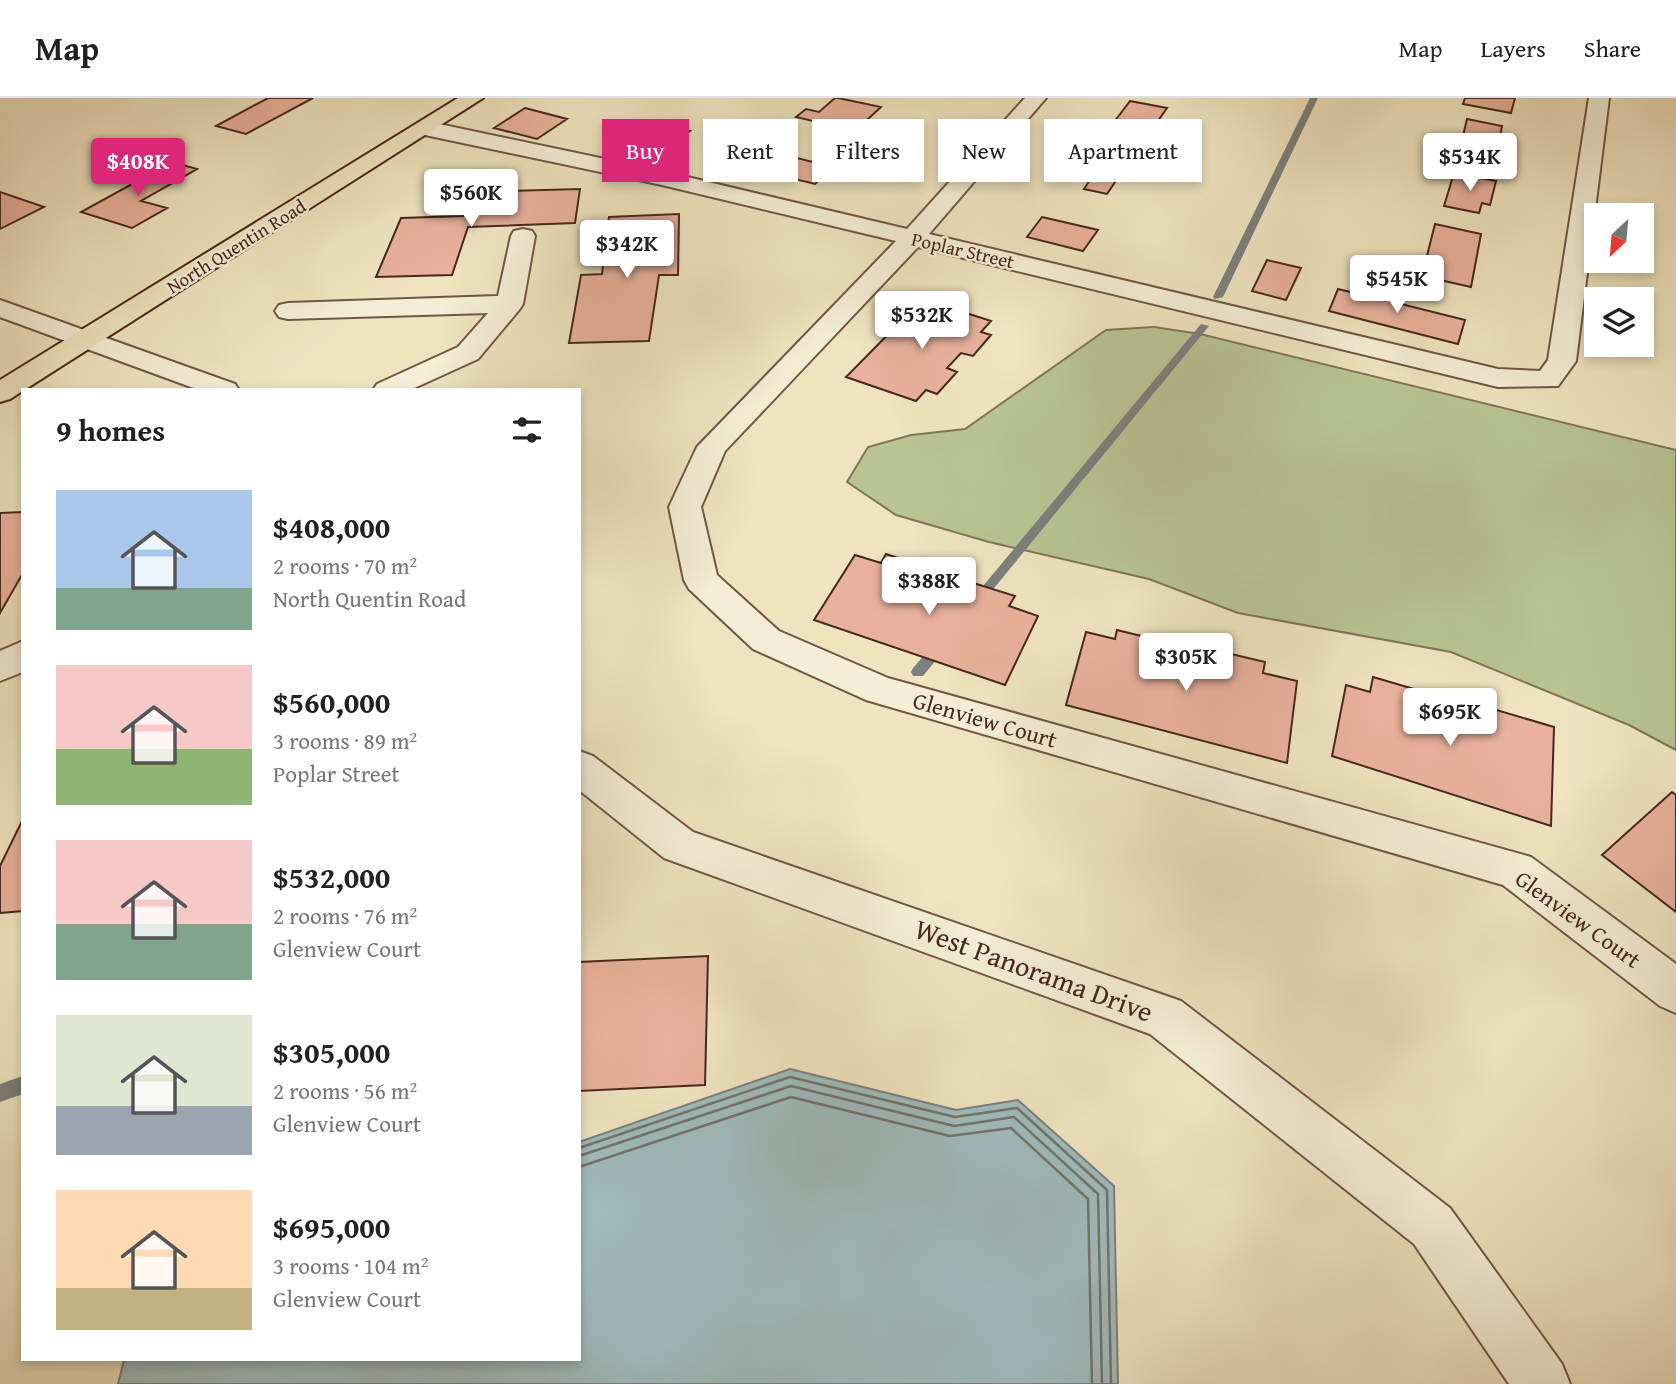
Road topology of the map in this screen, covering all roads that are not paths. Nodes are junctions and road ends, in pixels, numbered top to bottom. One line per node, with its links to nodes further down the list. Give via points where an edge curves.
1 (473, 98): 4 (main road, North Quentin Road)
2 (1035, 98): 6 (street, Glenview Court)
3 (1600, 98): 6 (street, Poplar Street, via 1562,360 1548,380 1498,378)
4 (425, 128): 6 (street, Poplar Street); 10 (main road, North Quentin Road)
5 (523, 236): 7 (street)
6 (913, 238): 17 (street, Glenview Court, via 712,447 685,507 701,580 766,640 879,690 1516,870)
7 (510, 304): 9 (street); 12 (street, via 468,353)
8 (0, 308): 10 (street)
9 (288, 311)
10 (86, 339): 11 (street); 13 (main road, North Quentin Road)
11 (220, 388)
12 (391, 388)
13 (0, 393)
14 (21, 656): 15 (street)
15 (0, 667)
16 (582, 772): 18 (street, West Panorama Drive, via 679,845 1165,1017 1432,1226)
17 (1676, 991)
18 (1542, 1384)

